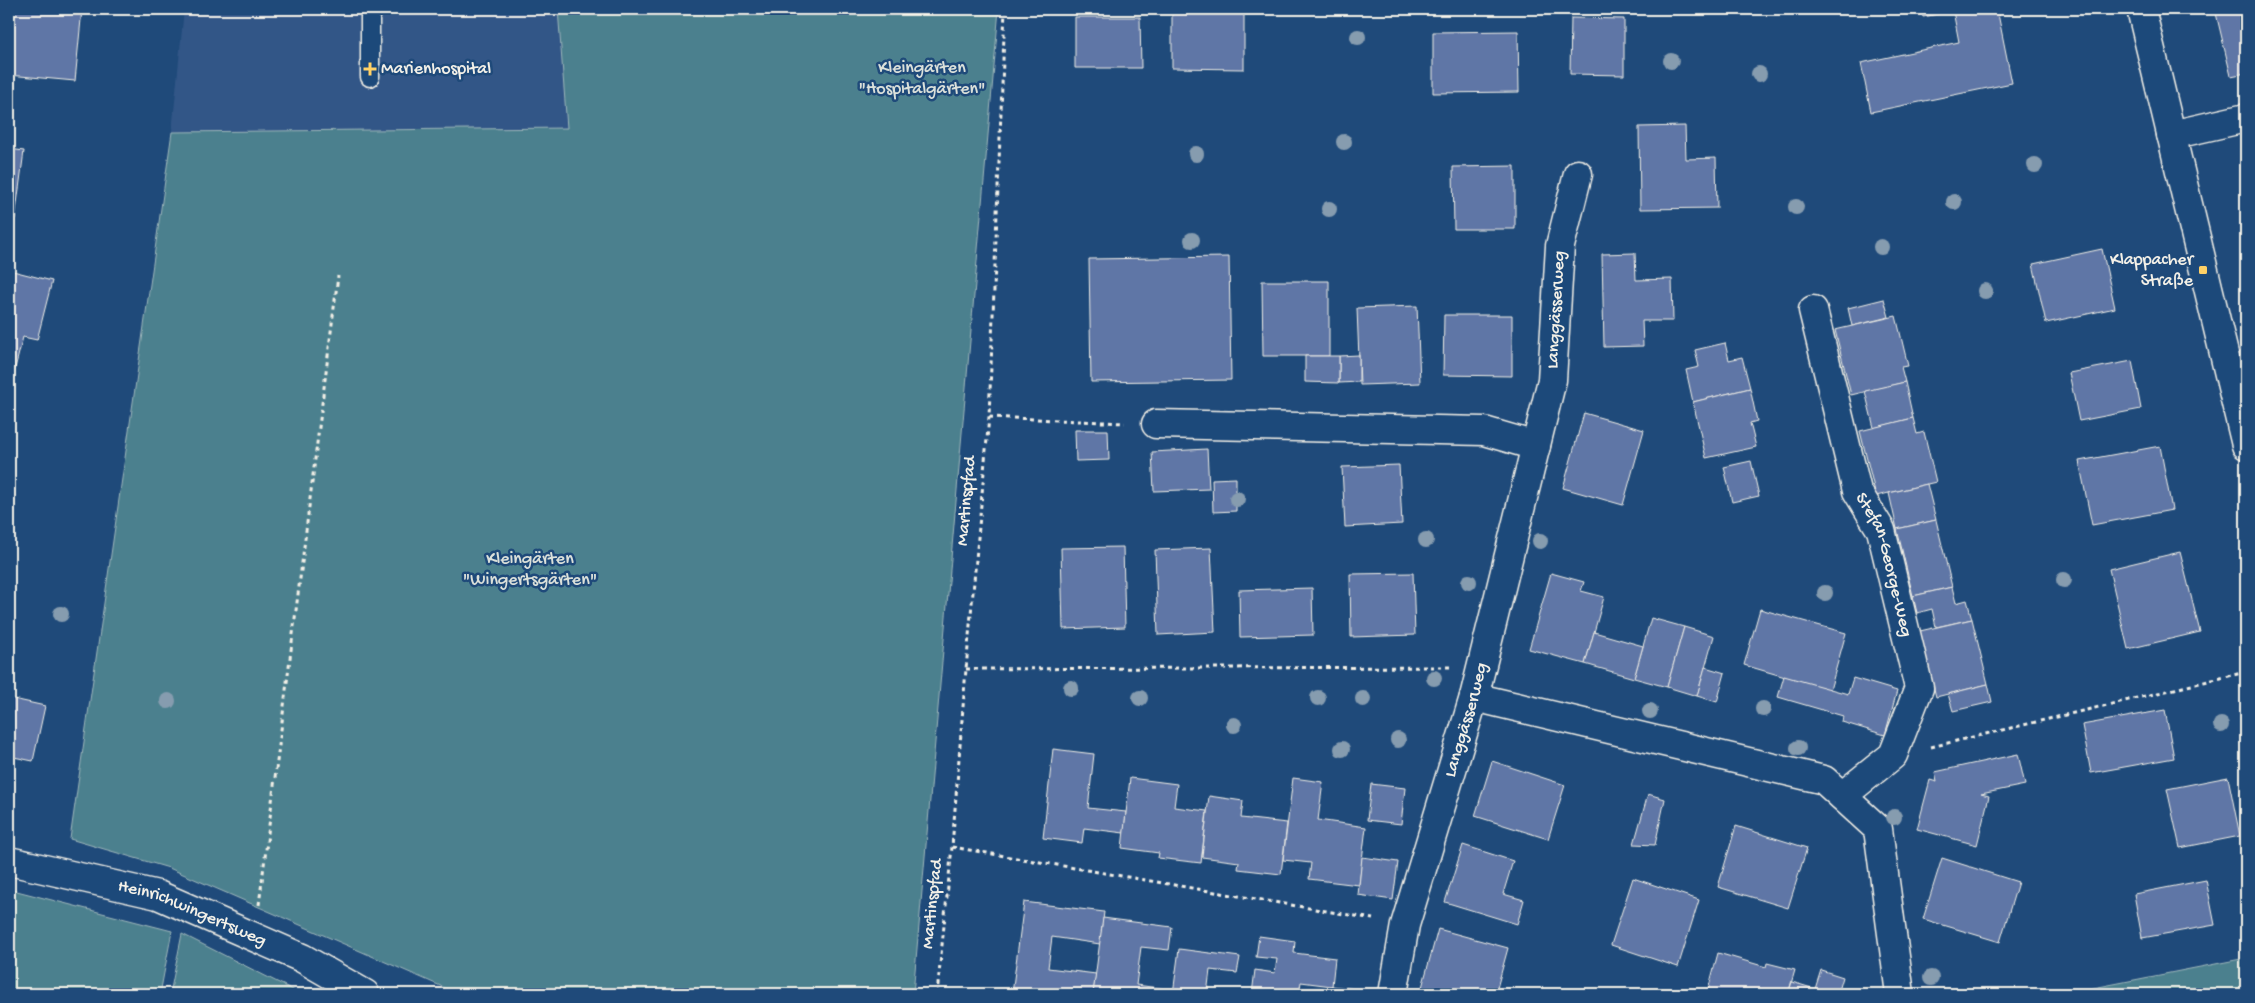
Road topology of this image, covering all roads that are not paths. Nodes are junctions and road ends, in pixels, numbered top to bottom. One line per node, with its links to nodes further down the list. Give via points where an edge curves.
1 (370, 9): 3 (lane)
2 (2140, 9): 5 (street)
3 (370, 77)
4 (2246, 118): 5 (street)
5 (2171, 135): 9 (street)
6 (1578, 174): 10 (street, Langgässerweg, via 1560,246 1552,380)
7 (1813, 310): 12 (street, Stefan-George-Weg, via 1858,491 1881,530 1919,688 1894,755)
8 (1156, 424): 10 (street, via 1484,431)
9 (2246, 445)
10 (1536, 446): 11 (street, Langgässerweg)
11 (1474, 697): 12 (street, via 1824,780); 15 (street, Langgässerweg, via 1405,925)
12 (1842, 796): 16 (street, via 1878,829)
13 (9, 861): 14 (street, Heinrichwingertsweg, via 158,895 302,958)
14 (365, 994)
15 (1393, 994)
16 (1900, 994)

